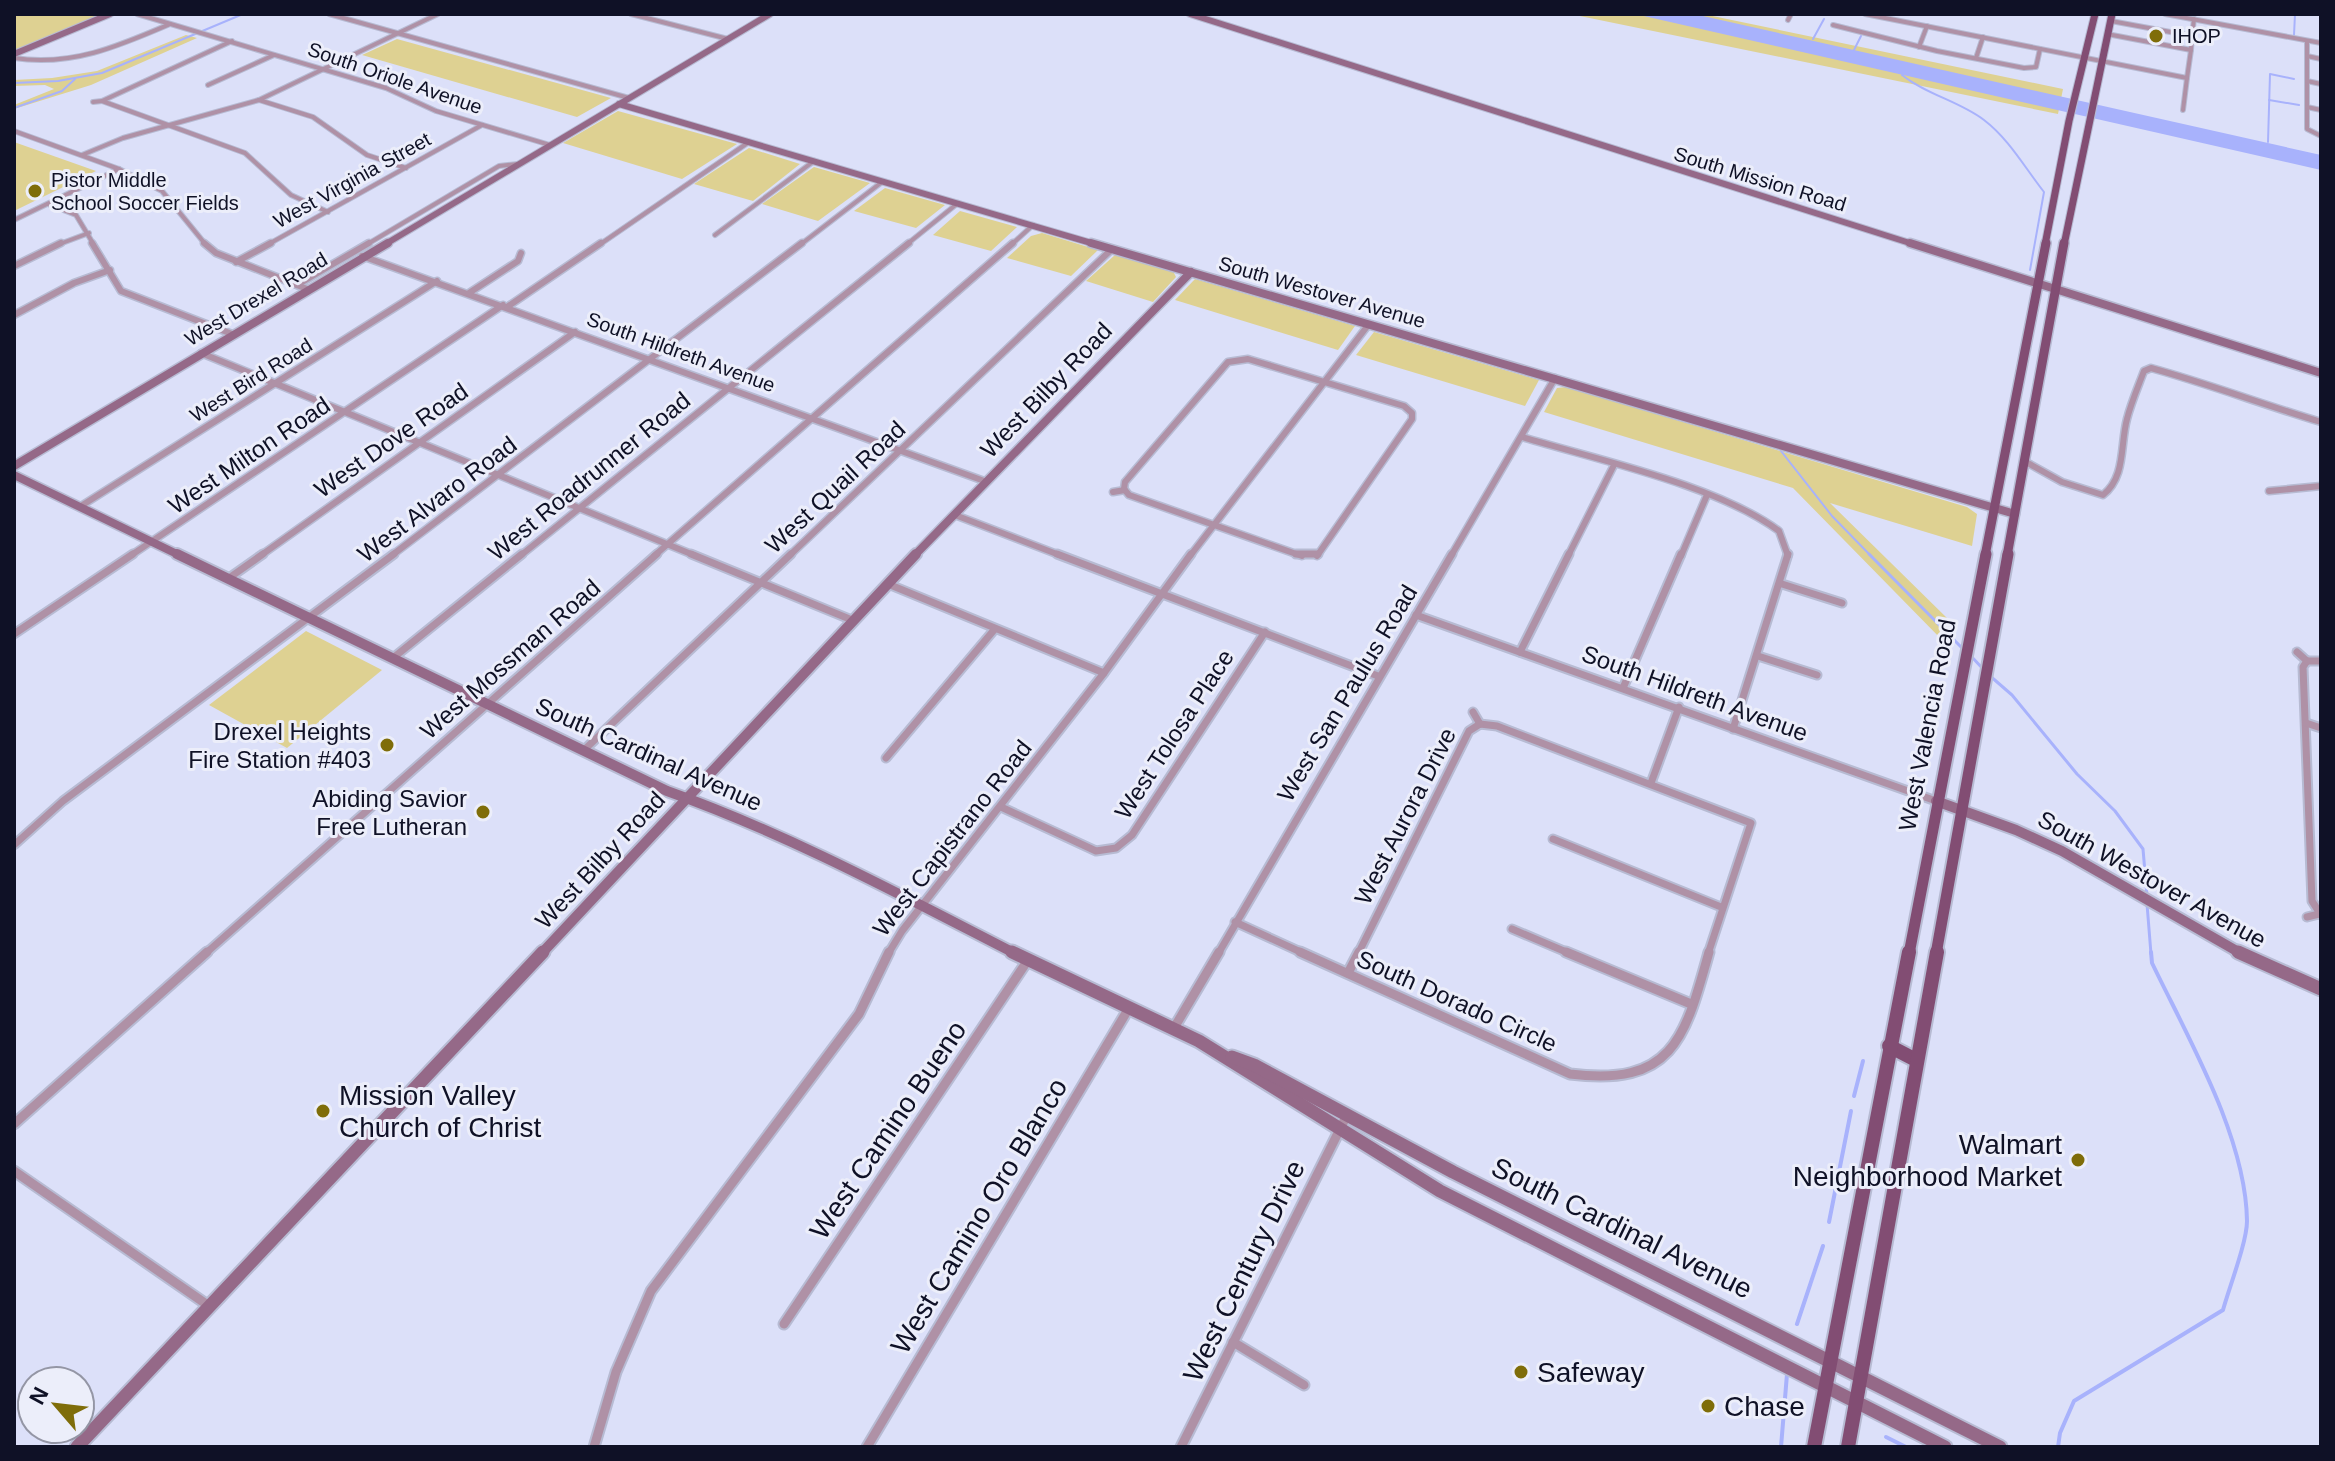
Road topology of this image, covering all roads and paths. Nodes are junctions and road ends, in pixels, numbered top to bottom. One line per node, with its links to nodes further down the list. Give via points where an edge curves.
1 (110, 14): 32 (street)
2 (137, 14): 16 (street, South Oriole Avenue)
3 (329, 14): 19 (street)
4 (438, 14): 19 (street)
5 (631, 14): 24 (street)
6 (770, 14): 24 (street, West Drexel Road)
7 (1190, 14): 78 (street, South Mission Road)
8 (1791, 14): 15 (street)
9 (1865, 14): 12 (street)
10 (2095, 14): 34 (main road, West Valencia Road)
11 (2165, 14): 14 (street)
12 (1873, 15): 18 (street); 20 (street)
13 (2112, 17): 21 (main road, West Valencia Road); 22 (street)
14 (2194, 19): 22 (street); 26 (street)
15 (1788, 20)
16 (170, 24): 25 (street, South Oriole Avenue); 32 (street, via 85,57)
17 (1833, 25): 20 (street)
18 (1927, 26): 23 (street); 28 (street)
19 (399, 34): 38 (street); 43 (street)
20 (1865, 34): 28 (street)
21 (2107, 34): 30 (street); 37 (main road, West Valencia Road)
22 (2192, 36): 30 (street)
23 (1983, 37): 29 (street); 35 (street)
24 (728, 39): 43 (street, West Drexel Road)
25 (232, 41): 31 (street, South Oriole Avenue); 45 (street)
26 (2307, 41): 27 (street); 33 (street)
27 (2321, 43)
28 (1919, 47): 35 (street)
29 (2040, 49): 34 (street); 35 (street, via 2032,69)
30 (2191, 50): 39 (street)
31 (274, 55): 38 (street, South Oriole Avenue); 42 (street)
32 (14, 56)
33 (2307, 56): 36 (street); 40 (street)
34 (2084, 57): 37 (street); 78 (main road, West Valencia Road)
35 (1976, 58)
36 (2321, 59)
37 (2101, 61): 39 (street); 81 (main road, West Valencia Road)
38 (323, 70): 44 (street); 51 (street, South Oriole Avenue)
39 (2187, 78): 49 (street)
40 (2307, 81): 41 (street); 48 (street)
41 (2321, 84)
42 (208, 85)
43 (629, 98): 47 (street, West Drexel Road)
44 (259, 100): 52 (street); 60 (street, via 313,117 367,155)
45 (102, 101): 46 (street); 52 (street)
46 (93, 102)
47 (619, 104): 55 (street, South Westover Avenue); 56 (street, West Drexel Road)
48 (2307, 107): 50 (street); 54 (street, via 2307,129)
49 (2183, 110)
50 (2321, 110)
51 (482, 125): 56 (street, South Oriole Avenue); 60 (street, West Virginia Street)
52 (168, 126): 57 (street); 65 (street, via 245,153 291,195)
53 (14, 131): 57 (street)
54 (2321, 136)
55 (749, 142): 58 (street, South Westover Avenue); 83 (street, West Milton Road)
56 (550, 145): 59 (street, West Drexel Road)
57 (82, 155): 61 (street)
58 (814, 161): 62 (street, South Westover Avenue); 69 (street)
59 (518, 164): 72 (street, West Drexel Road); 79 (street, West Drexel Road, via 499,166)
60 (406, 168): 65 (street, West Virginia Street)
61 (119, 169): 64 (street); 73 (street, via 162,191 203,242)
62 (882, 182): 63 (street, South Westover Avenue); 89 (street, West Alvaro Road)
63 (958, 203): 67 (street, South Westover Avenue); 94 (street, West Roadrunner Road)
64 (48, 204): 66 (street); 68 (street, via 76,215)
65 (328, 212): 73 (street, West Virginia Street)
66 (14, 220)
67 (1033, 225): 70 (street, South Westover Avenue); 98 (street, West Mossman Road)
68 (89, 233): 74 (street); 75 (street)
69 (715, 235)
70 (1112, 249): 76 (street, South Westover Avenue); 102 (street, West Quail Road)
71 (521, 253): 82 (street, via 518,261)
72 (362, 256): 77 (street, South Hildreth Avenue); 80 (street, West Drexel Road)
73 (236, 262): 79 (street)
74 (14, 266)
75 (110, 270): 84 (street); 87 (street, via 121,291)
76 (1191, 272): 85 (street, South Westover Avenue); 108 (street, West Bilby Road)
77 (437, 281): 82 (street, South Hildreth Avenue); 93 (street, West Bird Road)
78 (2039, 283): 81 (street, South Mission Road); 115 (main road, West Valencia Road)
79 (297, 285): 80 (street)
80 (307, 289): 87 (street, West Drexel Road)
81 (2057, 289): 90 (street, South Mission Road); 103 (main road, West Valencia Road)
82 (469, 293): 83 (street, South Hildreth Avenue)
83 (505, 306): 86 (street, South Hildreth Avenue); 97 (street, West Milton Road)
84 (14, 315)
85 (1369, 324): 91 (street, South Westover Avenue); 92 (street, West Capistrano Road)
86 (575, 332): 89 (street, South Hildreth Avenue); 101 (street, West Dove Road)
87 (232, 334): 88 (street, West Drexel Road)
88 (201, 353): 93 (street); 104 (street, West Drexel Road)
89 (652, 359): 94 (street, South Hildreth Avenue); 107 (street, West Alvaro Road)
90 (2321, 373)
91 (1555, 378): 100 (street, West San Paulus Road); 115 (street, South Westover Avenue)
92 (1324, 382): 96 (street); 110 (street, via 1236,356 1125,482); 119 (street, West Capistrano Road)
93 (272, 385): 97 (street); 114 (street, West Bird Road)
94 (726, 388): 98 (street, South Hildreth Avenue); 116 (street, West Roadrunner Road)
95 (1420, 410): 96 (street)
96 (1411, 412): 122 (street, via 1404,431 1321,553)
97 (342, 413): 101 (street); 120 (street, West Milton Road)
98 (812, 419): 102 (street, South Hildreth Avenue); 121 (street, West Mossman Road)
99 (2321, 422): 103 (street, via 2151,368 2144,371 2127,416 2118,477 2103,495)
100 (1522, 437): 105 (street); 130 (street, West San Paulus Road)
101 (416, 444): 107 (street); 124 (street, West Dove Road)
102 (899, 451): 108 (street, South Hildreth Avenue); 125 (street, West Quail Road)
103 (2026, 462): 117 (main road, West Valencia Road)
104 (14, 466)
105 (1613, 467): 113 (street); 136 (street)
106 (14, 475): 114 (street, South Cardinal Avenue)
107 (497, 477): 116 (street); 131 (street, West Alvaro Road)
108 (987, 482): 118 (street, West Bilby Road)
109 (2321, 486): 111 (street)
110 (1125, 490): 112 (street); 119 (street)
111 (2269, 491)
112 (1113, 492)
113 (1707, 495): 127 (street, via 1778,530 1788,551); 145 (street)
114 (81, 506): 120 (street, South Cardinal Avenue)
115 (1995, 508): 117 (street, South Westover Avenue); 157 (main road, West Valencia Road)
116 (577, 509): 121 (street); 139 (street, West Roadrunner Road)
117 (2015, 514): 159 (main road, West Valencia Road)
118 (955, 515): 126 (street, West Bilby Road); 128 (street)
119 (1215, 525): 122 (street); 128 (street, West Capistrano Road)
120 (154, 542): 124 (street, South Cardinal Avenue); 135 (street, West Milton Road)
121 (667, 546): 125 (street); 146 (street, West Mossman Road)
122 (1313, 557): 123 (street)
123 (1317, 564)
124 (229, 578): 131 (street, South Cardinal Avenue)
125 (759, 584): 132 (street); 153 (street, West Quail Road)
126 (888, 584): 132 (street, West Bilby Road); 133 (street)
127 (1782, 584): 129 (street); 138 (street)
128 (1161, 594): 134 (street); 142 (street, West Capistrano Road)
129 (1842, 603)
130 (1416, 615): 136 (street, South Hildreth Avenue); 144 (street, West San Paulus Road)
131 (310, 618): 139 (street, South Cardinal Avenue); 161 (street, West Alvaro Road, via 63,801)
132 (852, 620): 156 (street, West Bilby Road)
133 (994, 630): 142 (street); 154 (street)
134 (1265, 632): 144 (street); 158 (street, West Tolosa Place, via 1121,846 1096,851)
135 (14, 634)
136 (1520, 652): 145 (street, South Hildreth Avenue)
137 (2297, 652): 140 (street)
138 (1758, 656): 143 (street); 152 (street)
139 (393, 658): 146 (street, South Cardinal Avenue)
140 (2307, 661): 141 (street); 149 (street)
141 (2321, 661)
142 (1104, 673): 158 (street, West Capistrano Road)
143 (1817, 675)
144 (1378, 676): 166 (street, West San Paulus Road)
145 (1623, 688): 147 (street, South Hildreth Avenue)
146 (486, 703): 153 (street, South Cardinal Avenue); 178 (street, West Mossman Road)
147 (1679, 707): 152 (street, South Hildreth Avenue); 155 (street)
148 (1473, 712): 150 (street)
149 (2306, 723): 151 (street); 164 (street, via 2312,901)
150 (1480, 724): 155 (street); 169 (street, West Aurora Drive, via 1469,731)
151 (2321, 728)
152 (1733, 729): 157 (street, South Hildreth Avenue)
153 (583, 751): 156 (street, South Cardinal Avenue)
154 (886, 758)
155 (1651, 783): 163 (street, via 1751,823)
156 (688, 798): 162 (street, South Cardinal Avenue, via 740,817); 181 (street, West Bilby Road)
157 (1936, 801): 159 (street, South Hildreth Avenue); 174 (main road, West Valencia Road)
158 (1001, 807): 162 (street, West Capistrano Road)
159 (1960, 810): 170 (street, South Westover Avenue, via 2039,840 2190,927); 176 (main road, West Valencia Road)
160 (1553, 839): 163 (street)
161 (14, 845)
162 (922, 904): 168 (street, South Cardinal Avenue); 190 (street, West Capistrano Road, via 885,958 859,1014 651,1291 616,1372)
163 (1721, 907): 171 (street)
164 (2320, 915): 165 (street)
165 (2307, 917)
166 (1235, 922): 169 (street, South Dorado Circle); 173 (street, West San Paulus Road)
167 (1512, 929): 171 (street)
168 (1028, 960): 172 (street, South Cardinal Avenue); 182 (street, West Camino Bueno)
169 (1348, 973): 171 (street, South Dorado Circle, via 1570,1074 1610,1080 1666,1055 1682,1037)
170 (2321, 989)
171 (1691, 1004)
172 (1129, 1008): 173 (street, South Cardinal Avenue); 191 (street, West Camino Oro Blanco)
173 (1174, 1028): 175 (street, South Cardinal Avenue)
174 (1889, 1046): 176 (main road); 184 (main road, West Valencia Road)
175 (1222, 1054): 177 (street, South Cardinal Avenue, via 1254,1065); 179 (street, South Cardinal Avenue)
176 (1916, 1060): 185 (main road, West Valencia Road)
177 (1347, 1115): 179 (street, West Century Drive); 184 (street, South Cardinal Avenue)
178 (14, 1124)
179 (1339, 1131): 183 (street, West Century Drive); 187 (street, South Cardinal Avenue, via 1484,1215)
180 (14, 1171): 181 (street)
181 (209, 1306): 189 (street, West Bilby Road)
182 (784, 1324)
183 (1233, 1342): 186 (street); 192 (street, West Century Drive)
184 (1831, 1361): 185 (street, South Cardinal Avenue); 187 (main road, West Valencia Road)
185 (1862, 1376): 188 (main road, West Valencia Road); 196 (street, South Cardinal Avenue)
186 (1304, 1385)
187 (1825, 1387): 188 (street, South Cardinal Avenue); 193 (main road, West Valencia Road)
188 (1856, 1401): 194 (main road, West Valencia Road); 195 (street, South Cardinal Avenue)
189 (77, 1447)
190 (594, 1447)
191 (867, 1447)
192 (1181, 1447)
193 (1814, 1447)
194 (1848, 1447)
195 (1945, 1447)
196 (2000, 1447)

